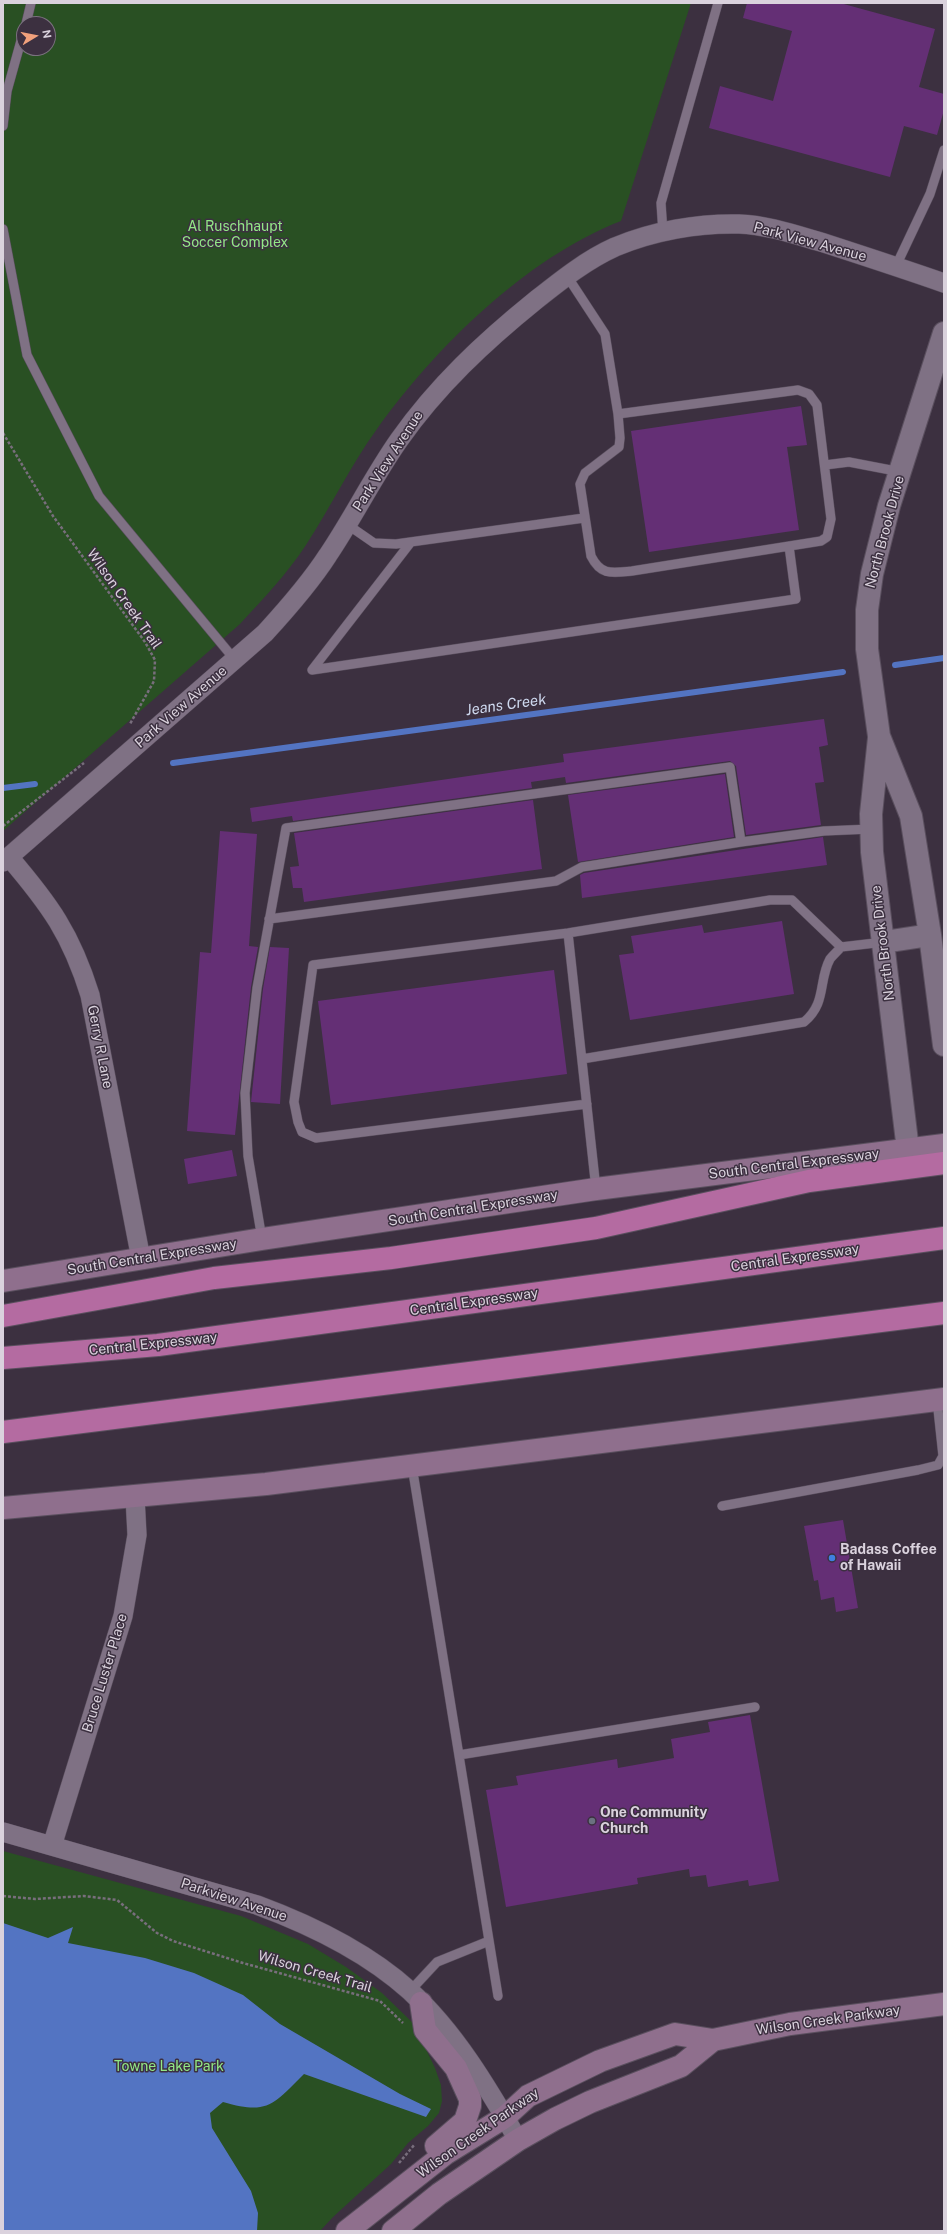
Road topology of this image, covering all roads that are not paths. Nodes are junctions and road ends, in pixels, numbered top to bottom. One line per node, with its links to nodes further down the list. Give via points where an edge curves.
1 (32, 3): 3 (lane)
2 (718, 3): 8 (lane, via 661,203)
3 (28, 16)
4 (17, 56): 5 (lane, via 7,92)
5 (3, 126)
6 (944, 150): 9 (lane, via 930,194)
7 (3, 229): 20 (lane, via 27,355 99,496)
8 (663, 233): 9 (street, Park View Avenue, via 714,224 741,224 795,234); 10 (street, Park View Avenue, via 615,247)
9 (896, 266): 11 (street, Park View Avenue)
10 (567, 276): 13 (lane, via 605,334); 17 (street, Park View Avenue, via 480,348 435,394 397,444)
11 (944, 282)
12 (944, 333): 15 (street, North Brook Drive)
13 (618, 414): 14 (lane, via 798,390 809,394 817,404); 16 (lane, via 619,447 584,473 580,484)
14 (825, 465): 15 (lane, via 849,462); 19 (lane, via 830,531 821,541)
15 (901, 472): 21 (street, North Brook Drive, via 889,506 872,574 867,610 867,649)
16 (584, 518): 18 (lane); 19 (lane, via 591,556 596,566 605,572 632,571)
17 (348, 525): 18 (lane, via 374,543); 20 (street, Park View Avenue, via 284,613)
18 (411, 542): 19 (lane, via 312,670 796,599)
19 (789, 546)
20 (235, 660): 24 (street, Park View Avenue)
21 (879, 736): 22 (street, North Brook Drive); 27 (street, North Brook Drive, via 911,816)
22 (871, 829): 23 (lane, via 824,831); 28 (street, North Brook Drive)
23 (742, 842): 25 (lane, via 582,867 556,881); 25 (lane, via 730,767 286,828)
24 (6, 859): 39 (street, Gerry R Lane, via 55,914 80,963 90,995)
25 (269, 919): 38 (lane, via 257,988 245,1093 248,1156)
26 (568, 933): 29 (lane, via 770,900 792,900); 31 (lane); 32 (lane, via 313,965 294,1102 302,1132 316,1138)
27 (934, 934): 28 (street); 30 (street, North Brook Drive)
28 (884, 942): 29 (lane); 34 (street, North Brook Drive)
29 (841, 947): 31 (lane, via 830,959 822,995 811,1016 804,1022)
30 (944, 1045)
31 (582, 1059): 32 (lane)
32 (587, 1104): 36 (lane)
33 (944, 1145): 34 (main road, South Central Expressway)
34 (908, 1150): 36 (main road, South Central Expressway)
35 (944, 1163): 42 (highway, via 809,1181 596,1228 391,1258 214,1278)
36 (596, 1189): 38 (main road, South Central Expressway)
37 (944, 1238): 43 (highway, Central Expressway, via 158,1346)
38 (262, 1239): 39 (main road, South Central Expressway)
39 (141, 1259): 40 (main road, South Central Expressway)
40 (3, 1281)
41 (944, 1313): 45 (highway)
42 (3, 1316)
43 (3, 1358)
44 (941, 1399): 46 (main road); 48 (lane, via 943,1456 938,1465)
45 (3, 1432)
46 (412, 1466): 47 (main road); 51 (lane)
47 (135, 1497): 49 (main road); 53 (street, Bruce Luster Place, via 137,1535 122,1616)
48 (722, 1506)
49 (3, 1508)
50 (755, 1707): 51 (lane)
51 (459, 1755): 54 (lane)
52 (3, 1832): 53 (street, Parkview Avenue)
53 (52, 1846): 56 (street, Parkview Avenue, via 257,1905 296,1920 355,1952)
54 (489, 1941): 55 (lane); 56 (lane, via 436,1962)
55 (498, 1996)
56 (415, 1997): 59 (street, Parkview Avenue, via 460,2049); 61 (main road, via 425,2030 447,2055 462,2078 470,2099 469,2114 459,2127 394,2180)
57 (944, 2004): 58 (main road, Wilson Creek Parkway, via 790,2024)
58 (713, 2040): 59 (main road, Wilson Creek Parkway, via 675,2034 634,2049 576,2072 528,2096); 60 (main road, Wilson Creek Parkway, via 681,2066 590,2102)
59 (504, 2117): 60 (street, Parkview Avenue); 62 (main road, Wilson Creek Parkway, via 445,2154)
60 (518, 2140): 63 (main road, Wilson Creek Parkway, via 439,2194)
61 (338, 2231)
62 (347, 2231)
63 (394, 2231)

